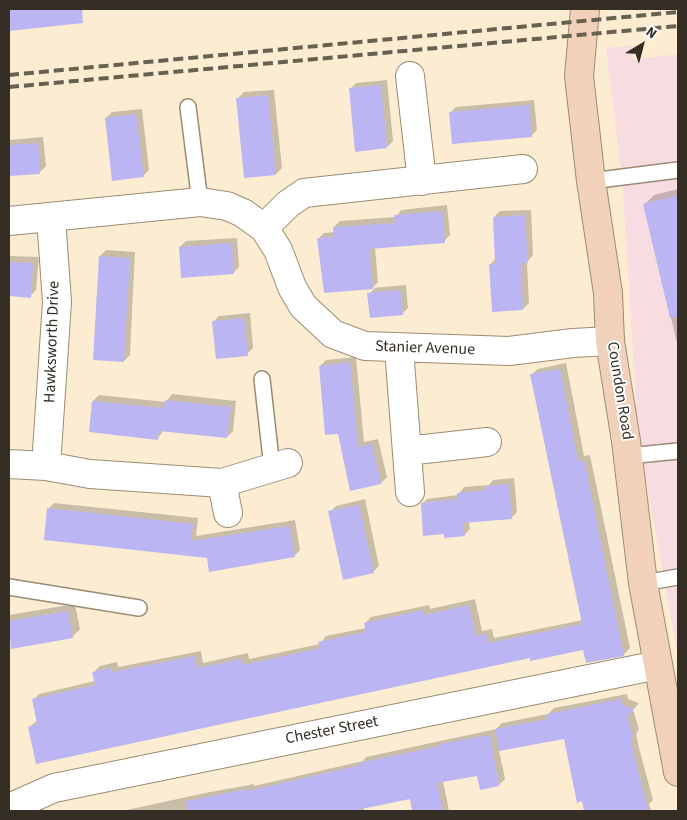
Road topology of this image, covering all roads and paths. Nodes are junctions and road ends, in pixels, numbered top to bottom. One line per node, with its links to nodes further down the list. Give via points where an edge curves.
1 (585, 9): 7 (street, Coundon Road, via 579,76)
2 (410, 76): 6 (street)
3 (188, 107): 8 (lane)
4 (522, 169): 6 (street)
5 (678, 170): 7 (lane)
6 (422, 181): 11 (street, via 304,193)
7 (591, 181): 12 (street, Coundon Road, via 608,293)
8 (200, 202): 9 (street, Stanier Avenue); 11 (street, Stanier Avenue, via 243,212)
9 (51, 218): 10 (street, Stanier Avenue); 20 (street, Hawksworth Drive, via 58,302)
10 (9, 221)
11 (264, 228): 13 (street, Stanier Avenue, via 278,250 292,287 316,319 333,334 364,346)
12 (610, 341): 13 (street, Stanier Avenue, via 509,351); 18 (street, Coundon Road)
13 (399, 349): 16 (street)
14 (262, 379): 21 (lane)
15 (487, 442): 16 (street)
16 (407, 451): 23 (street)
17 (678, 451): 18 (lane)
18 (628, 456): 26 (street, Coundon Road)
19 (9, 464): 20 (street)
20 (46, 466): 22 (street, via 90,474)
21 (280, 466): 22 (street)
22 (222, 483): 24 (street)
23 (410, 492)
24 (228, 513)
25 (678, 577): 26 (lane)
26 (643, 583): 29 (street, Coundon Road)
27 (9, 587): 28 (lane)
28 (140, 608)
29 (658, 665): 30 (street, Coundon Road); 32 (street, Chester Street, via 54,788)
30 (675, 737): 31 (street, Coundon Road)
31 (678, 772)
32 (9, 808)

